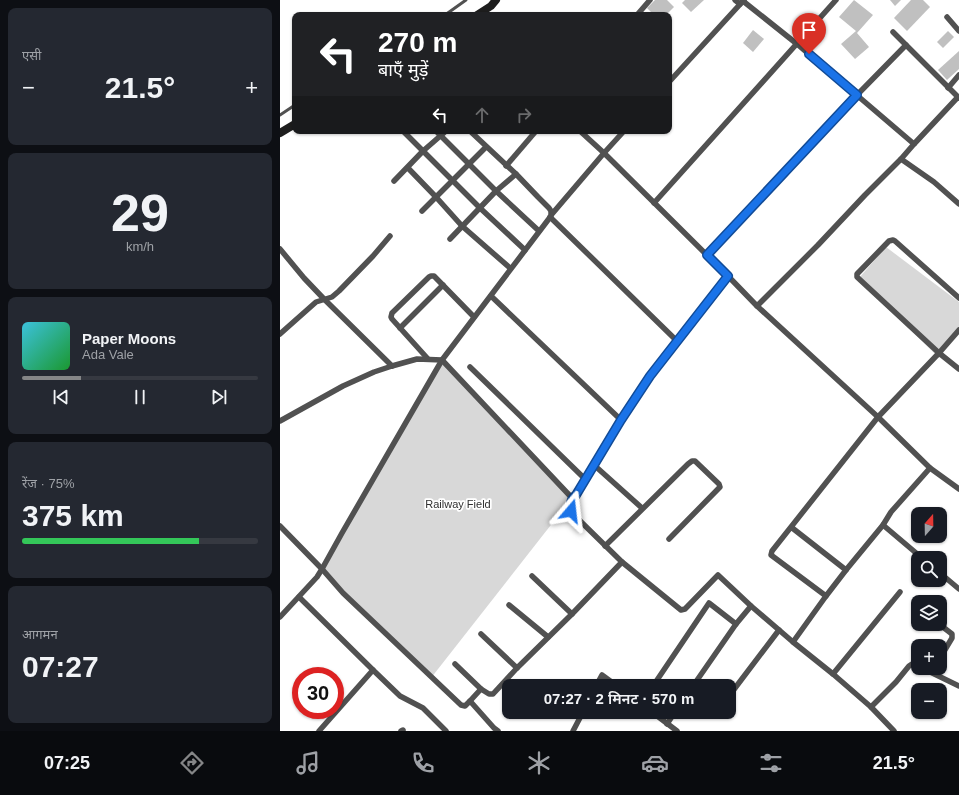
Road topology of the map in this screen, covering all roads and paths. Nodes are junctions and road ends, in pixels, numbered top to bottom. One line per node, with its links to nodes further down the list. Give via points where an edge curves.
1 (466, 0): 7 (lane)
2 (496, 0): 8 (street)
3 (650, 0): 9 (street)
4 (735, 0): 6 (street)
5 (836, 0): 13 (street)
6 (743, 2): 13 (street); 16 (street)
7 (449, 12)
8 (482, 12)
9 (640, 12)
10 (946, 17): 11 (street)
11 (959, 31)
12 (893, 32): 14 (street)
13 (797, 44): 18 (street); 44 (street)
14 (906, 45): 17 (street); 18 (street)
15 (959, 75): 17 (street)
16 (672, 79)
17 (948, 88): 19 (street)
18 (857, 95): 31 (street); 55 (street)
19 (959, 98): 31 (street)
20 (292, 107): 21 (lane)
21 (280, 115)
22 (292, 126): 23 (street)
23 (280, 133)
24 (406, 134): 33 (street)
25 (442, 134): 30 (street)
26 (473, 134): 32 (street)
27 (533, 134): 37 (street)
28 (583, 134): 34 (street)
29 (621, 134): 34 (street)
30 (440, 136): 33 (street); 36 (street)
31 (914, 144): 35 (street)
32 (486, 147): 36 (street); 37 (street)
33 (423, 151): 38 (street); 40 (street)
34 (604, 153): 44 (street); 48 (street)
35 (901, 159): 45 (street, via 934,182); 62 (street)
36 (469, 164): 40 (street); 42 (street)
37 (506, 166): 39 (street)
38 (408, 168): 41 (street); 43 (street)
39 (516, 174): 42 (street); 48 (street, via 549,208)
40 (452, 180): 43 (street); 46 (street)
41 (394, 181)
42 (496, 192): 46 (street); 50 (street)
43 (436, 197): 47 (street); 49 (street)
44 (654, 203): 55 (street)
45 (959, 204)
46 (480, 208): 49 (street); 54 (street)
47 (422, 211)
48 (551, 216): 50 (street); 67 (street)
49 (462, 226): 52 (street); 56 (street)
50 (539, 231): 54 (street)
51 (390, 236): 61 (street, via 340,291)
52 (450, 239)
53 (280, 249): 61 (street)
54 (525, 250): 56 (street)
55 (707, 255): 57 (street)
56 (510, 268): 59 (street)
57 (728, 276): 62 (street); 67 (street)
58 (443, 285): 63 (street); 64 (street); 64 (street, via 431,276 392,313 391,317)
59 (491, 296): 63 (street); 76 (street)
60 (959, 298): 68 (street, via 892,240 857,274 857,277)
61 (324, 299): 66 (street, via 316,302); 71 (street)
62 (757, 306): 74 (street)
63 (474, 317): 70 (street)
64 (400, 328): 69 (street)
65 (959, 330): 68 (street)
66 (280, 334)
67 (677, 341): 76 (street)
68 (939, 353): 73 (street); 74 (street)
69 (428, 359): 70 (street); 71 (street)
70 (442, 360): 81 (street); 90 (street)
71 (392, 366): 75 (street, via 343,386)
72 (470, 367): 79 (street)
73 (959, 369)
74 (878, 417): 78 (street); 85 (street)
75 (280, 420)
76 (621, 420): 77 (street)
77 (594, 465): 79 (street); 82 (street)
78 (930, 468): 80 (street); 83 (street)
79 (585, 479): 81 (street)
80 (959, 489)
81 (572, 498): 87 (street, via 573,514)
82 (642, 508): 86 (street, via 692,461 719,484 719,489); 87 (street)
83 (883, 525): 88 (street); 91 (street)
84 (280, 526): 90 (street)
85 (791, 527): 91 (street); 96 (street, via 771,555)
86 (669, 540)
87 (605, 546): 89 (street)
88 (914, 551)
89 (622, 562): 99 (street, via 681,610 718,575); 100 (street)
90 (322, 569): 97 (street); 122 (street, via 343,593 460,705 465,706)
91 (846, 570): 96 (street)
92 (532, 576): 100 (street)
93 (947, 579): 94 (street)
94 (959, 589)
95 (900, 592): 113 (street)
96 (826, 596): 107 (street)
97 (298, 597): 101 (street); 112 (street)
98 (509, 605): 106 (street)
99 (751, 606): 102 (street); 103 (street)
100 (572, 614): 106 (street)
101 (280, 617)
102 (736, 624): 117 (street, via 709,603); 118 (street)
103 (779, 630): 107 (street); 120 (street)
104 (947, 630): 108 (street, via 953,636)
105 (481, 634): 111 (street)
106 (548, 637): 111 (street)
107 (793, 642): 113 (street)
108 (947, 646)
109 (456, 664): 121 (street)
110 (911, 665): 123 (street)
111 (517, 668): 121 (street, via 494,694)
112 (373, 670): 128 (street); 129 (street, via 400,696 423,708)
113 (833, 674): 123 (street)
114 (940, 675): 119 (street)
115 (600, 679): 116 (street, via 602,675)
116 (607, 679)
117 (658, 679)
118 (698, 679)
119 (959, 686)
120 (736, 687)
121 (481, 689): 122 (street)
122 (470, 701): 130 (street)
123 (871, 707): 133 (street)
124 (579, 719): 131 (street)
125 (661, 719): 127 (street)
126 (670, 719): 127 (street)
127 (667, 724): 132 (street)
128 (319, 731)
129 (446, 731)
130 (498, 731)
131 (573, 731)
132 (677, 731)
133 (894, 731)

